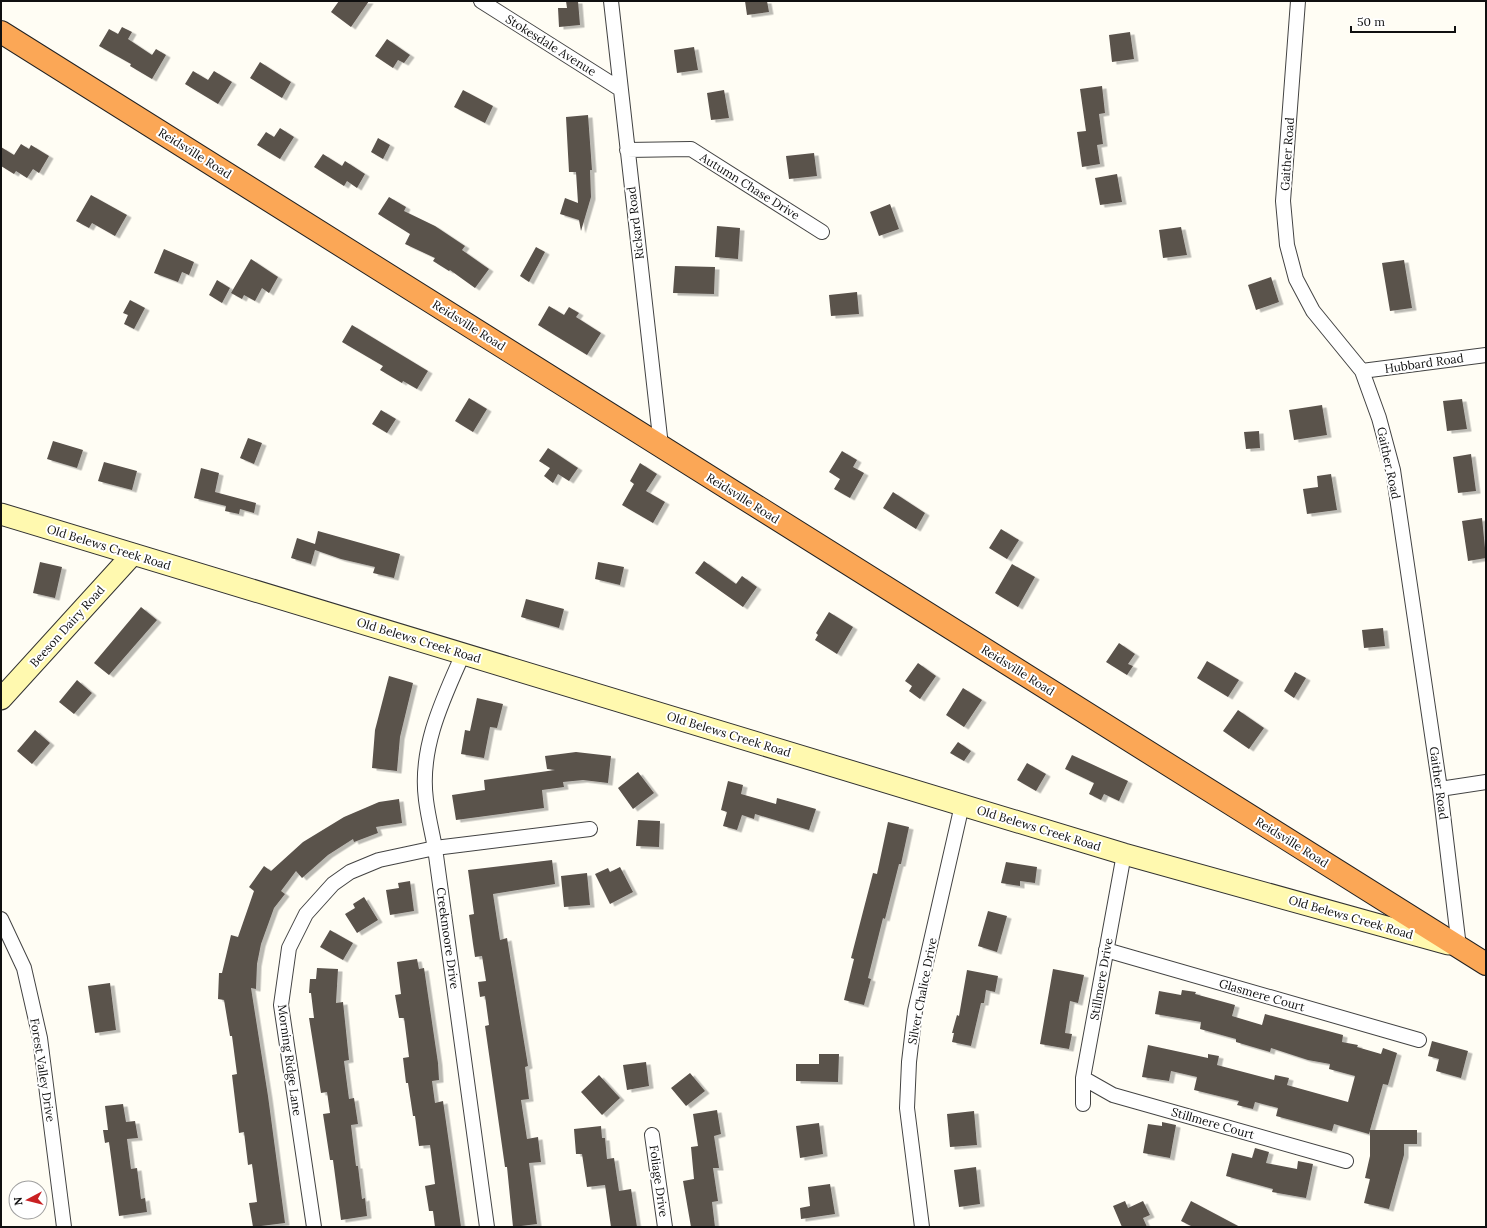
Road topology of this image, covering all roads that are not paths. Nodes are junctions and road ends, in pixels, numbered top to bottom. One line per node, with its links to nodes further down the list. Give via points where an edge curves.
1 (481, 1): 5 (street, Stokesdale Avenue)
2 (611, 1): 5 (street, Rickard Road)
3 (1298, 1): 9 (street, Gaither Road, via 1283,201 1287,246 1296,279 1313,311)
4 (1, 32): 10 (highway, Reidsville Road)
5 (620, 89): 6 (street, Rickard Road)
6 (627, 150): 7 (street, Autumn Chase Drive, via 691,149); 10 (street, Rickard Road)
7 (822, 232)
8 (1486, 355): 9 (street, Hubbard Road)
9 (1362, 371): 16 (street, Gaither Road, via 1379,418 1393,470)
10 (660, 446): 22 (highway, Reidsville Road)
11 (1, 514): 12 (street, Old Belews Creek Road)
12 (133, 554): 13 (street, Old Belews Creek Road); 14 (street, Beeson Dairy Road)
13 (464, 654): 17 (street, Old Belews Creek Road); 19 (street, Creekmoore Drive, via 441,704 430,738 426,799)
14 (1, 699)
15 (1486, 782): 16 (street)
16 (1440, 789): 22 (street, Gaither Road)
17 (962, 805): 20 (street, Old Belews Creek Road); 34 (street, Silver Chalice Drive, via 915,1011 909,1062 907,1108)
18 (590, 828): 19 (street, Morning Ridge Lane)
19 (435, 848): 31 (street, Morning Ridge Lane, via 379,860 350,872 333,884 306,914 289,948 281,1005); 32 (street, Creekmoore Drive)
20 (1124, 854): 22 (street, Old Belews Creek Road); 23 (street, Stillmere Drive)
21 (1, 919): 30 (street, Forest Valley Drive, via 24,968 40,1038)
22 (1459, 947): 24 (highway, Reidsville Road)
23 (1106, 950): 25 (street, Glasmere Court); 26 (street, Stillmere Drive)
24 (1486, 964)
25 (1419, 1040)
26 (1083, 1078): 27 (street, Stillmere Drive); 29 (street, Stillmere Court, via 1113,1095)
27 (1083, 1104)
28 (652, 1135): 33 (street, Foliage Drive)
29 (1346, 1161)
30 (64, 1227)
31 (314, 1227)
32 (487, 1227)
33 (665, 1227)
34 (922, 1227)

